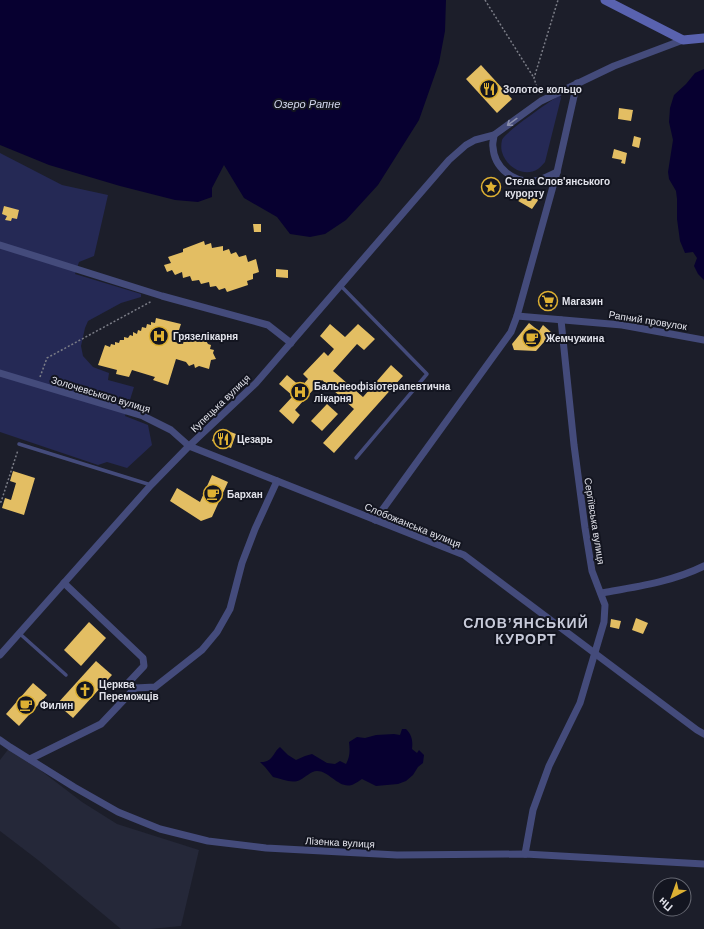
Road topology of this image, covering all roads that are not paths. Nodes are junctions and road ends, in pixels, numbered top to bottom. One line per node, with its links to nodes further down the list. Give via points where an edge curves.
1 (605, 0): 3 (main road)
2 (704, 38): 3 (main road)
3 (683, 40): 4 (street, Купецька вулиця)
4 (577, 83): 5 (street, Купецька вулиця, one-way to 5, via 541,101); 6 (street)
5 (494, 135): 6 (street, via 496,159 502,169 512,177 523,181 536,180); 8 (street, Купецька вулиця, via 471,142 449,160)
6 (557, 172): 9 (street)
7 (0, 245): 12 (street, via 162,296 268,325)
8 (340, 286): 12 (street, Купецька вулиця); 16 (lane, via 426,374)
9 (517, 316): 10 (street, Рапний провулок); 19 (street, via 511,332)
10 (561, 320): 11 (street, Рапний провулок, via 622,325); 22 (street, Сергіївська вулиця, via 585,528 592,571)
11 (704, 340)
12 (290, 343): 15 (street, Купецька вулиця, via 256,383)
13 (0, 373): 15 (street, Золочевського вулиця, via 143,416 171,430)
14 (20, 444): 18 (lane)
15 (189, 446): 17 (street, Слобожанська вулиця); 18 (street, Купецька вулиця)
16 (356, 458)
17 (277, 481): 19 (street, Слобожанська вулиця); 27 (street, via 247,549 230,609 217,632 202,650 155,687)
18 (151, 485): 21 (street, Купецька вулиця)
19 (374, 520): 24 (street, Слобожанська вулиця, via 464,555)
20 (704, 566): 22 (street, via 639,587)
21 (64, 583): 23 (street, Купецька вулиця); 27 (street, via 143,658 144,666 129,682)
22 (601, 593): 24 (street, Сергіївська вулиця, via 605,605 604,622)
23 (20, 633): 25 (street, Купецька вулиця); 26 (lane)
24 (595, 654): 28 (street, Слобожанська вулиця); 31 (street, Сергіївська вулиця, via 580,703 549,766 533,810)
25 (0, 655)
26 (66, 676)
27 (135, 688): 30 (street, via 101,724)
28 (704, 734)
29 (0, 740): 30 (street, Лізенка вулиця)
30 (30, 759): 31 (street, Лізенка вулиця, via 118,812 160,829 208,841 266,848 397,855)
31 (525, 854): 32 (street, Лізенка вулиця)
32 (704, 864)

